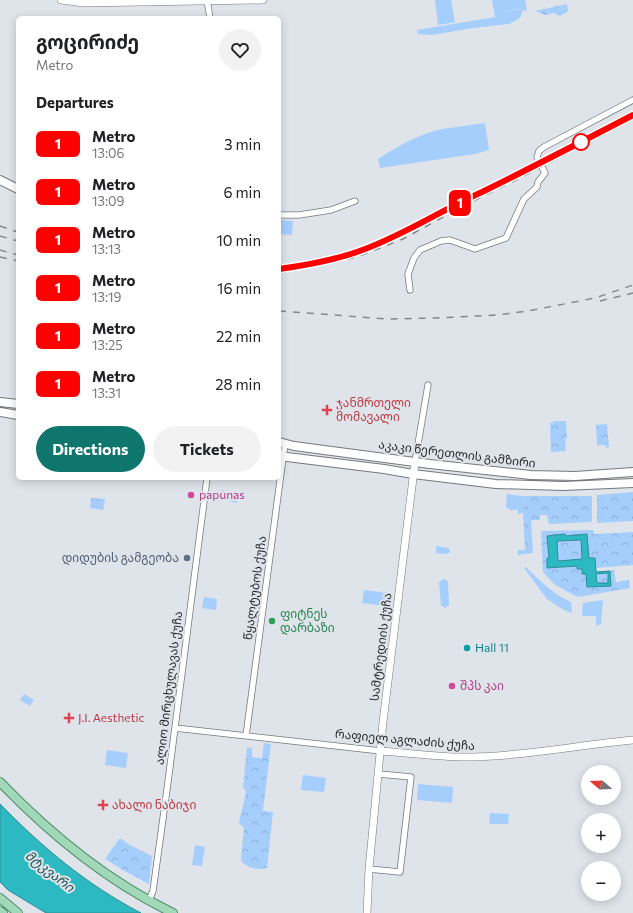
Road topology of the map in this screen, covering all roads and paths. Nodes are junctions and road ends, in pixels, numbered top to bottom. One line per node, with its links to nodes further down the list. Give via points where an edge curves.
1 (60, 0): 2 (street)
2 (207, 0): 3 (street); 4 (street)
3 (263, 0)
4 (210, 16)
5 (633, 100): 10 (street, via 539,151 537,157 545,173 537,187 524,199 506,238 475,249 450,240 420,250 408,274)
6 (0, 180): 7 (main road)
7 (16, 188)
8 (356, 201): 9 (street, via 331,210)
9 (281, 215)
10 (410, 290)
11 (428, 385): 18 (street, სამტრედიის ქუჩა)
12 (0, 402): 13 (main road)
13 (16, 404)
14 (0, 412): 15 (main road)
15 (16, 416)
16 (282, 443): 17 (street, წყალტუბოს ქუჩა); 18 (main road, აკაკი წერეთლის გამზირი)
17 (281, 456): 20 (main road, აკაკი წერეთლის გამზირი)
18 (415, 462): 19 (main road, აკაკი წერეთლის გამზირი, via 531,475 575,476); 20 (street, სამტრედიის ქუჩა)
19 (633, 472)
20 (413, 474): 23 (main road, აკაკი წერეთლის გამზირი, via 533,486); 27 (street, სამტრედიის ქუჩა)
21 (207, 480): 24 (street, ალიო მირცხულავას ქუჩა)
22 (278, 480): 25 (street, წყალტუბოს ქუჩა)
23 (633, 483)
24 (175, 728): 25 (street, რაფიელ აგლაძის ქუჩა); 32 (street, ალიო მირცხულავას ქუჩა, via 153,891)
25 (246, 736): 27 (street, რაფიელ აგლაძის ქუჩა)
26 (633, 740): 27 (street, რაფიელ აგლაძის ქუჩა, via 528,754 477,757)
27 (381, 750): 28 (street, სამტრედიის ქუჩა)
28 (379, 774): 30 (street, სამტრედიის ქუჩა); 30 (street, via 411,777 408,813 400,872)
29 (0, 782): 32 (main road, via 56,835 107,874)
30 (369, 869): 37 (street, სამტრედიის ქუჩა)
31 (0, 898): 35 (main road)
32 (149, 900): 36 (main road)
33 (0, 911): 34 (main road)
34 (3, 913)
35 (18, 913)
36 (173, 913)
37 (367, 913)

